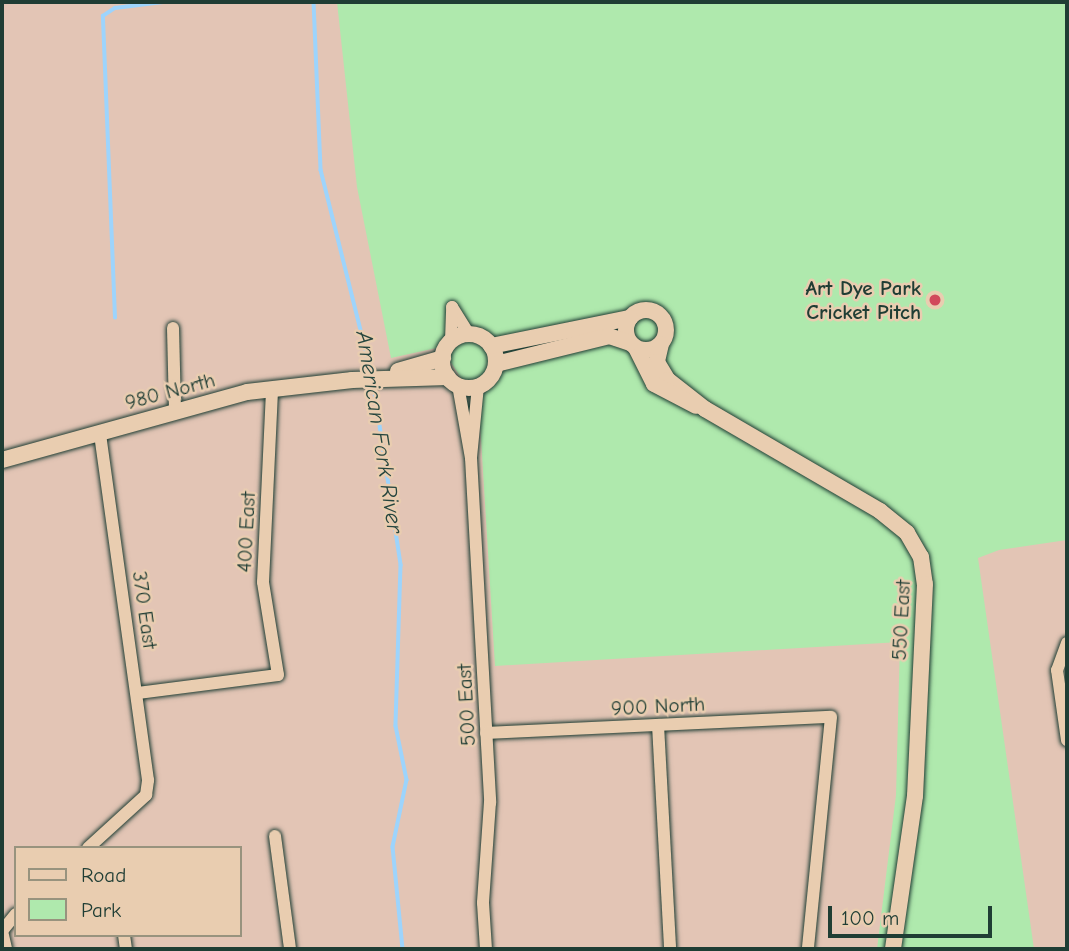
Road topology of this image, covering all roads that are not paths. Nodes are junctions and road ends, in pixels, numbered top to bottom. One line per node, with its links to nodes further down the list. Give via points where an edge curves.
1 (630, 318): 5 (street, via 643,310 662,317 666,330); 6 (street, via 625,328); 7 (street)
2 (173, 328): 15 (street)
3 (469, 334): 4 (street); 4 (street, via 452,307); 7 (street)
4 (451, 341): 8 (street)
5 (661, 344): 6 (street, via 651,350); 14 (street, 550 East, via 657,362 662,375)
6 (633, 345): 9 (street, via 609,336); 14 (street, 550 East, via 659,389)
7 (491, 346): 9 (street)
8 (443, 358): 10 (street, 980 North); 11 (street)
9 (496, 363): 12 (street, via 490,377)
10 (392, 375): 11 (street, 980 North); 13 (street, 980 North)
11 (453, 381): 12 (street); 17 (street, 500 East)
12 (478, 386): 17 (street, 500 East)
13 (272, 389): 15 (street, 980 North); 20 (street, 400 East, via 263,582 278,675)
14 (705, 409): 33 (street, 550 East, via 880,511 906,533 921,558 925,593 917,768)
15 (175, 410): 16 (street, 980 North)
16 (100, 432): 18 (street, 980 North); 20 (street, 370 East)
17 (471, 457): 22 (street, 500 East)
18 (2, 460)
19 (1067, 643): 23 (street, via 1057,670)
20 (138, 693): 25 (street, 370 East, via 146,795)
21 (658, 725): 22 (street, 900 North); 31 (street); 32 (street, 900 North, via 831,717)
22 (486, 733): 30 (street, 500 East, via 490,802 483,904)
23 (1067, 740)
24 (275, 836): 29 (street)
25 (90, 846)
26 (14, 916): 27 (street)
27 (2, 931): 28 (street)
28 (6, 949)
29 (290, 949)
30 (486, 949)
31 (670, 949)
32 (808, 949)
33 (893, 949)

